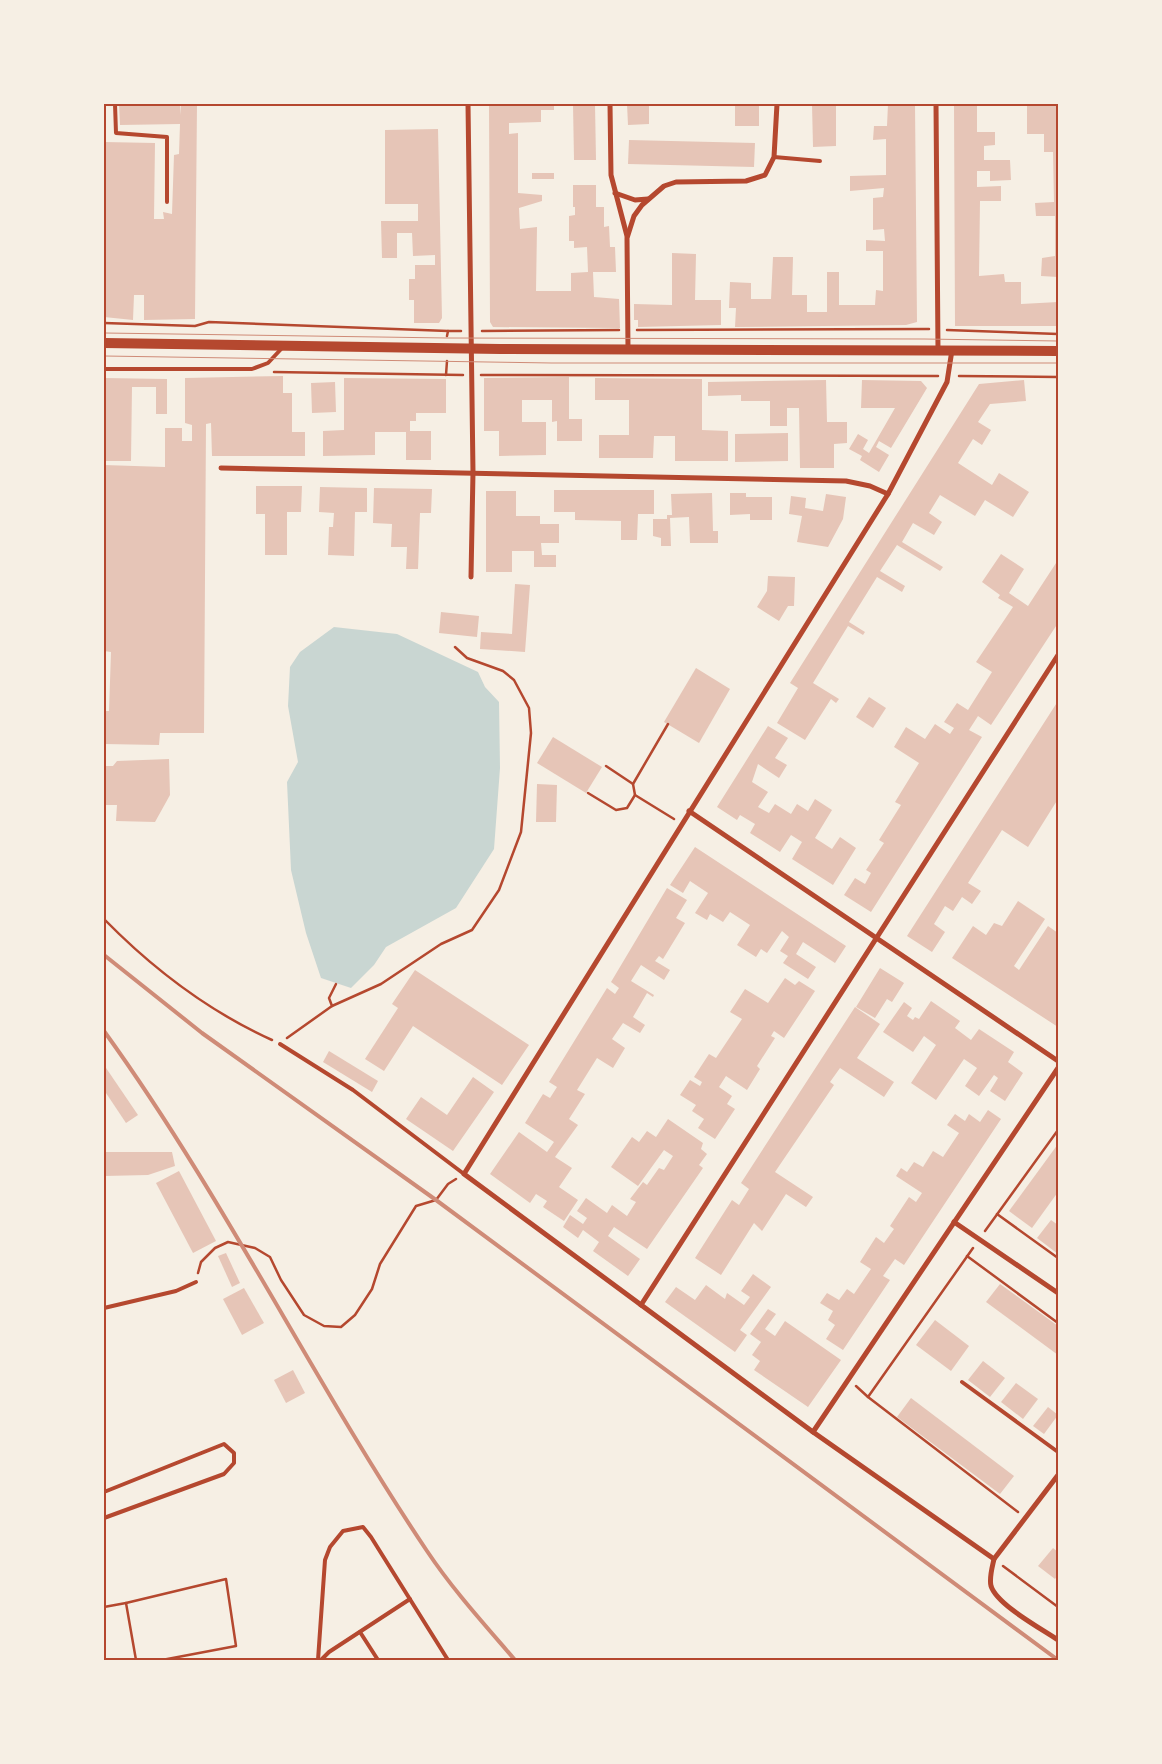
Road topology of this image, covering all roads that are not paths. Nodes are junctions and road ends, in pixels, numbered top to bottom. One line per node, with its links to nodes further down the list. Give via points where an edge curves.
1 (115, 104): 10 (lane, via 116,133 167,137)
2 (468, 104): 14 (street)
3 (610, 104): 8 (street, via 611,174)
4 (777, 104): 6 (street)
5 (936, 104): 16 (street)
6 (774, 157): 7 (lane); 9 (street, via 765,175 756,179 746,182 676,182 664,186)
7 (820, 161)
8 (615, 193): 9 (street, via 635,200); 11 (street)
9 (648, 199): 11 (street, via 634,216)
10 (167, 202)
11 (627, 238): 15 (street)
12 (104, 343): 13 (main road)
13 (284, 347): 14 (main road); 19 (lane, via 274,358 252,370)
14 (471, 349): 15 (main road); 21 (street)
15 (628, 350): 16 (main road)
16 (938, 350): 17 (main road)
17 (952, 350): 18 (main road); 22 (street, via 950,376)
18 (1058, 351)
19 (104, 369)
20 (221, 468): 21 (street)
21 (473, 472): 22 (street, via 846,481); 23 (street)
22 (888, 494): 25 (street)
23 (471, 577)
24 (1058, 655): 26 (street)
25 (690, 811): 26 (street); 30 (street)
26 (876, 938): 28 (street); 34 (street)
27 (280, 1044): 30 (lane, via 353,1090)
28 (1058, 1061)
29 (1058, 1068): 31 (street)
30 (464, 1174): 34 (street)
31 (954, 1222): 33 (street); 37 (street)
32 (196, 1282): 35 (lane, via 176,1291)
33 (1058, 1293)
34 (641, 1305): 37 (street)
35 (104, 1308)
36 (962, 1382): 38 (lane)
37 (814, 1432): 42 (street)
38 (1058, 1452)
39 (1058, 1475): 42 (street)
40 (104, 1492): 41 (lane, via 224,1444 234,1453 234,1463 224,1474)
41 (104, 1518)
42 (994, 1560): 45 (street, via 990,1576 992,1588 1005,1604)
43 (410, 1599): 44 (lane); 46 (lane, via 372,1537 363,1528 343,1531 330,1547 326,1560); 48 (lane)
44 (360, 1632): 46 (lane); 47 (lane)
45 (1058, 1640)
46 (320, 1660)
47 (378, 1660)
48 (448, 1660)

